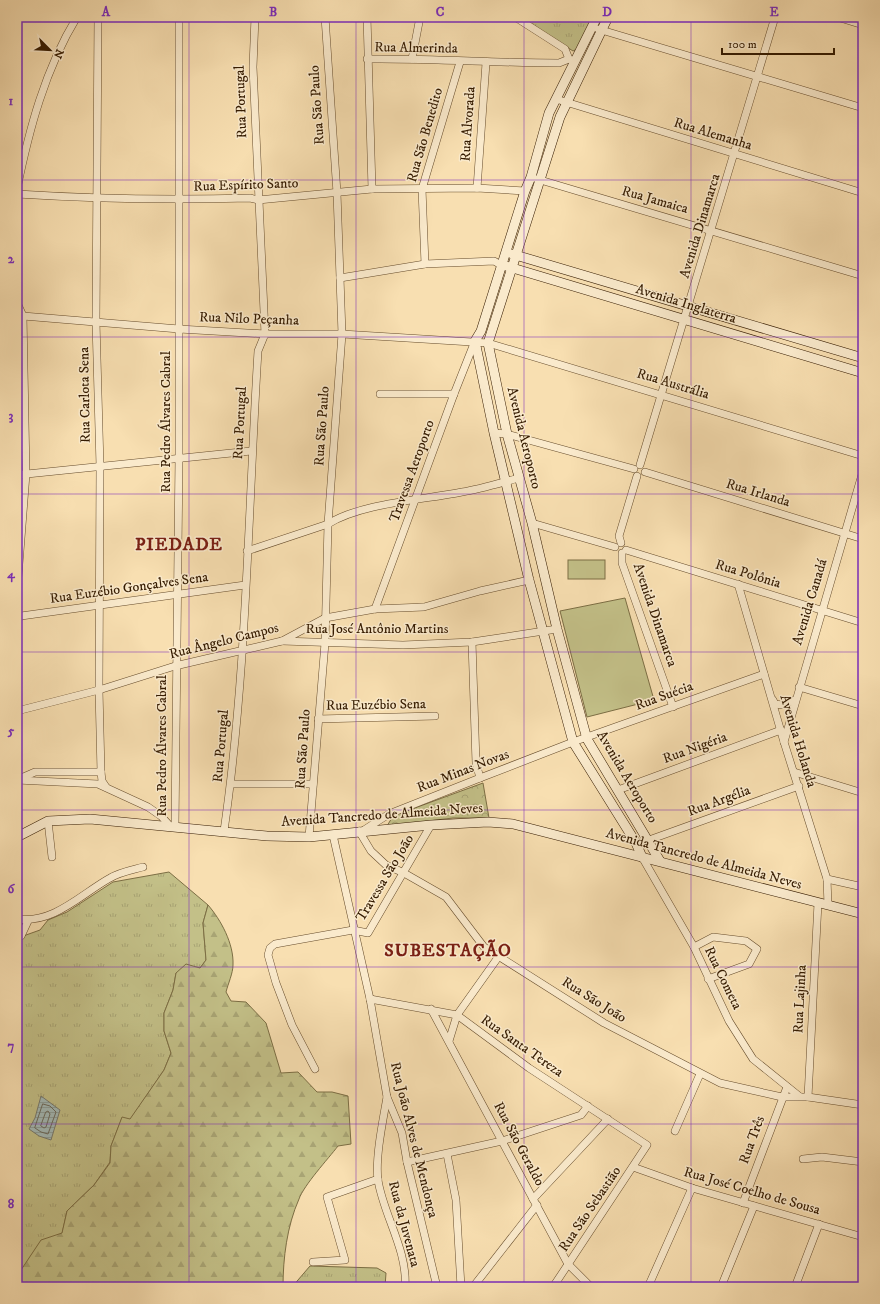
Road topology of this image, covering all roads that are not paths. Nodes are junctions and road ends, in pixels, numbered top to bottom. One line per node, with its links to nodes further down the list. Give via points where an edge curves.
1 (77, 17): 29 (street, via 59,48 47,81 25,149)
2 (98, 17): 36 (street, Rua Carlota Sena)
3 (179, 17): 37 (street, Rua Pedro Álvares Cabral)
4 (255, 17): 38 (street, Rua Portugal, via 252,49)
5 (325, 17): 33 (street, Rua São Paulo)
6 (367, 17): 16 (street)
7 (420, 17): 17 (street)
8 (515, 17): 18 (street, via 565,49)
9 (597, 17): 14 (street)
10 (608, 17): 15 (street, Avenida Aeroporto)
11 (775, 17): 21 (street, Avenida Dinamarca)
12 (837, 17): 13 (street)
13 (863, 25)
14 (592, 27): 15 (street); 18 (street)
15 (602, 30): 21 (street); 23 (street, Avenida Aeroporto)
16 (367, 59): 17 (street, Rua Almerinda); 31 (street, Rua Almerinda)
17 (412, 59): 19 (street, Rua Almerinda)
18 (572, 60): 20 (street, Rua Almerinda); 22 (street)
19 (460, 62): 20 (street, Rua Almerinda); 30 (street, Rua São Benedito)
20 (486, 63): 28 (street, Rua Alvorada)
21 (758, 77): 24 (street); 25 (street, Avenida Dinamarca)
22 (556, 99): 23 (street, Rua Alemanha); 26 (street, via 549,113)
23 (567, 102): 25 (street, Rua Alemanha); 27 (street, Avenida Aeroporto)
24 (863, 108)
25 (735, 154): 34 (street, Rua Alemanha); 39 (street, Avenida Dinamarca)
26 (531, 177): 27 (street, Rua Jamaica); 32 (street)
27 (541, 180): 39 (street, Rua Jamaica); 41 (street, Avenida Aeroporto)
28 (477, 188): 30 (street, Rua Espírito Santo); 32 (street, Rua Espírito Santo)
29 (17, 189)
30 (422, 189): 31 (street, Rua Espírito Santo); 43 (street, Rua São Benedito)
31 (372, 190): 33 (street, Rua Espírito Santo)
32 (525, 191): 40 (street)
33 (337, 193): 38 (street, Rua Espírito Santo); 46 (street, Rua São Paulo)
34 (863, 193)
35 (17, 194): 36 (street, Rua Espírito Santo)
36 (98, 199): 37 (street, Rua Espírito Santo); 52 (street, Rua Carlota Sena)
37 (178, 200): 38 (street, Rua Espírito Santo); 53 (street, Rua Pedro Álvares Cabral)
38 (258, 200): 54 (street, Rua Portugal)
39 (712, 230): 45 (street, Rua Jamaica); 49 (street, Avenida Dinamarca)
40 (506, 252): 41 (street, Avenida Inglaterra); 42 (street)
41 (516, 255): 44 (street, Avenida Aeroporto); 49 (street, Avenida Inglaterra)
42 (498, 263): 43 (street); 44 (street, Avenida Inglaterra); 56 (street, via 481,331)
43 (425, 264): 46 (street)
44 (512, 266): 51 (street, Avenida Inglaterra); 57 (street, Avenida Aeroporto)
45 (863, 276)
46 (340, 278): 55 (street, Rua São Paulo)
47 (17, 286): 48 (street)
48 (17, 305): 50 (street)
49 (689, 306): 51 (street, Avenida Dinamarca); 58 (street, Avenida Inglaterra)
50 (23, 316): 52 (street, Rua Nilo Peçanha); 71 (street)
51 (685, 318): 59 (street, Avenida Inglaterra); 62 (street, Avenida Dinamarca)
52 (96, 322): 53 (street, Rua Nilo Peçanha); 68 (street, Rua Carlota Sena)
53 (179, 330): 54 (street, Rua Nilo Peçanha); 67 (street, Rua Pedro Álvares Cabral)
54 (265, 334): 55 (street, Rua Nilo Peçanha); 65 (street, Rua Portugal, via 258,351)
55 (342, 334): 56 (street, Rua Nilo Peçanha); 77 (street, Rua São Paulo)
56 (475, 341): 57 (street, Rua Austrália); 61 (street, Travessa Aeroporto); 63 (street, Avenida Aeroporto)
57 (488, 343): 62 (street, Rua Austrália); 64 (street, Avenida Aeroporto)
58 (863, 358)
59 (863, 373)
60 (380, 394): 61 (street)
61 (454, 394): 75 (street, Travessa Aeroporto)
62 (663, 394): 66 (street, Rua Austrália); 69 (street, Avenida Dinamarca)
63 (494, 433): 64 (street); 74 (street, Avenida Aeroporto)
64 (507, 434): 69 (street); 73 (street, Avenida Aeroporto)
65 (251, 452): 67 (street); 81 (street, Rua Portugal)
66 (863, 456)
67 (179, 458): 68 (street); 87 (street, Rua Pedro Álvares Cabral)
68 (100, 466): 71 (street); 88 (street, Rua Carlota Sena)
69 (637, 470): 78 (street, Rua Irlanda, via 642,476 645,472); 80 (street, Avenida Dinamarca)
70 (863, 471): 78 (street, Avenida Canadá)
71 (26, 474): 72 (street); 86 (street)
72 (17, 475)
73 (519, 478): 74 (street); 76 (street, Avenida Aeroporto)
74 (506, 481): 75 (street, via 462,492); 83 (street, Avenida Aeroporto)
75 (416, 499): 77 (street, via 338,518); 89 (street, Travessa Aeroporto)
76 (532, 523): 80 (street); 94 (street, Avenida Aeroporto)
77 (328, 524): 81 (street); 91 (street, Rua São Paulo)
78 (845, 534): 79 (street, Rua Irlanda); 90 (street, Avenida Canadá)
79 (863, 539)
80 (618, 545): 82 (street, via 626,547)
81 (247, 551): 85 (street, Rua Portugal)
82 (624, 552): 84 (street, Rua Polônia); 107 (street, Avenida Dinamarca, via 622,563)
83 (529, 580): 89 (street, Rua Ângelo Campos, via 424,606); 95 (street, Avenida Aeroporto)
84 (738, 584): 90 (street, Rua Polônia); 101 (street, Avenida Holanda)
85 (245, 585): 87 (street, Rua Euzébio Gonçalves Sena); 99 (street, Rua Portugal)
86 (17, 590)
87 (176, 596): 88 (street, Rua Euzébio Gonçalves Sena); 100 (street, Rua Pedro Álvares Cabral)
88 (99, 605): 92 (street, Rua Euzébio Gonçalves Sena, via 20,616); 103 (street, Rua Carlota Sena)
89 (375, 609): 91 (street, Rua Ângelo Campos)
90 (821, 611): 93 (street, Rua Polônia); 102 (street, Avenida Canadá)
91 (325, 618): 96 (street, Rua Ângelo Campos); 98 (street, Rua São Paulo)
92 (17, 620)
93 (863, 623)
94 (557, 629): 95 (street, Rua José Antônio Martins); 112 (street, Avenida Aeroporto)
95 (544, 632): 97 (street, Rua José Antônio Martins); 113 (street, Avenida Aeroporto)
96 (282, 641): 98 (street, Rua José Antônio Martins); 99 (street, Rua Ângelo Campos)
97 (472, 642): 98 (street, Rua José Antônio Martins, via 403,646); 117 (street, via 476,763)
98 (325, 643): 110 (street, Rua São Paulo)
99 (243, 651): 100 (street, Rua Ângelo Campos); 120 (street, Rua Portugal)
100 (175, 666): 103 (street, Rua Ângelo Campos); 128 (street, Rua Pedro Álvares Cabral)
101 (764, 674): 104 (street, Avenida Holanda); 107 (street, Rua Suécia)
102 (799, 687): 105 (street, Avenida Canadá); 106 (street)
103 (99, 690): 108 (street, Rua Ângelo Campos); 115 (street, Rua Carlota Sena)
104 (773, 700): 105 (street, via 775,704 782,705); 111 (street, Avenida Holanda)
105 (795, 700): 114 (street, Avenida Canadá)
106 (863, 706)
107 (673, 707): 112 (street, Rua Suécia)
108 (17, 711)
109 (435, 716): 110 (street, Rua Euzébio Sena)
110 (318, 719): 121 (street, Rua São Paulo)
111 (780, 730): 114 (street, Avenida Holanda); 124 (street, Rua Nigéria)
112 (586, 739): 113 (street, Rua Suécia); 124 (street, Avenida Aeroporto)
113 (573, 742): 117 (street, Rua Minas Novas); 135 (street, Avenida Aeroporto)
114 (784, 742): 116 (street, Avenida Holanda)
115 (101, 772): 118 (street, via 35,772); 119 (street); 123 (street)
116 (794, 772): 122 (street, Avenida Holanda); 125 (street)
117 (480, 778): 130 (street, Rua Minas Novas, via 389,814)
118 (17, 780): 119 (street)
119 (98, 784): 123 (street)
120 (231, 784): 121 (street); 129 (street, Rua Portugal)
121 (313, 784): 133 (street, Rua São Paulo)
122 (799, 786): 134 (street, Rua Argélia); 141 (street, Avenida Holanda)
123 (106, 787): 128 (street, via 148,807)
124 (618, 790): 134 (street, Avenida Aeroporto)
125 (863, 793)
126 (48, 821): 128 (street, Avenida Tancredo de Almeida Neves, via 90,819); 132 (street, Avenida Tancredo de Almeida Neves); 136 (street)
127 (431, 824): 130 (street, Avenida Tancredo de Almeida Neves); 137 (street, Avenida Tancredo de Almeida Neves, via 513,824); 140 (street, Travessa São João)
128 (173, 827): 129 (street, Avenida Tancredo de Almeida Neves)
129 (224, 831): 133 (street, Avenida Tancredo de Almeida Neves)
130 (362, 831): 131 (street, Avenida Tancredo de Almeida Neves); 140 (street, Rua São João, via 371,851 386,865)
131 (333, 835): 133 (street, Avenida Tancredo de Almeida Neves); 148 (street, Rua João Alves de Mendonça)
132 (17, 837)
133 (309, 837)
134 (649, 840): 135 (street, Rua Argélia); 138 (street, Avenida Aeroporto)
135 (636, 843): 137 (street, Avenida Aeroporto)
136 (52, 857)
137 (642, 857): 138 (street, Avenida Tancredo de Almeida Neves); 150 (street, Rua Cometa)
138 (660, 861): 143 (street, Avenida Tancredo de Almeida Neves)
139 (142, 867): 147 (street, via 110,877 64,908)
140 (404, 873): 148 (street, Travessa São João, via 368,933); 151 (street, Rua São João, via 446,897 484,947)
141 (827, 878): 142 (street); 144 (street, Avenida Holanda)
142 (863, 887)
143 (818, 903): 144 (street, Avenida Tancredo de Almeida Neves); 163 (street, Rua Lajinha)
144 (828, 905): 145 (street, Avenida Tancredo de Almeida Neves)
145 (863, 914)
146 (17, 919): 147 (street)
147 (28, 921): 149 (street, via 21,936)
148 (353, 930): 153 (street, Rua João Alves de Mendonça); 157 (street, via 275,944 268,952 276,984 292,1025)
149 (17, 938)
150 (694, 947): 152 (street, Rua Cometa); 152 (street, via 713,937 746,941 757,949 749,964)
151 (499, 956): 155 (street); 158 (street, Rua São João, via 604,1023)
152 (708, 979): 159 (street, Rua Cometa, via 729,1021 753,1059)
153 (370, 999): 154 (street, Rua Santa Tereza); 161 (street, Rua João Alves de Mendonça)
154 (431, 1009): 155 (street, Rua Santa Tereza); 156 (street, Rua São Geraldo)
155 (457, 1015): 156 (street); 165 (street, Rua Santa Tereza, via 529,1068)
156 (449, 1041): 168 (street, Rua São Geraldo)
157 (315, 1069)
158 (700, 1074): 162 (street, Rua São João, via 720,1083); 167 (street)
159 (787, 1087): 160 (street, Rua Cometa); 162 (street, Rua Três)
160 (799, 1096): 162 (street, Rua São João); 163 (street, Rua São João)
161 (387, 1097): 172 (street, Rua João Alves de Mendonça, via 402,1133); 175 (street, Rua da Juvenata, via 380,1139)
162 (782, 1097): 178 (street, Rua Três)
163 (808, 1097): 164 (street, Rua São João)
164 (863, 1105)
165 (588, 1106): 166 (street, Rua Santa Tereza); 168 (street, via 582,1115)
166 (608, 1119): 169 (street, Rua Santa Tereza); 177 (street)
167 (675, 1130)
168 (502, 1141): 170 (street); 177 (street, Rua São Geraldo)
169 (648, 1145): 174 (street, Rua São Sebastião)
170 (447, 1154): 172 (street); 186 (street, via 456,1200)
171 (803, 1159): 173 (street, via 822,1157)
172 (407, 1162): 185 (street, Rua João Alves de Mendonça)
173 (863, 1162)
174 (634, 1167): 176 (street, Rua José Coelho de Sousa); 183 (street, Rua São Sebastião)
175 (378, 1180): 182 (street, via 327,1196 345,1260); 184 (street, Rua da Juvenata, via 404,1264)
176 (692, 1188): 178 (street, Rua José Coelho de Sousa); 190 (street)
177 (535, 1202): 183 (street, Rua São Geraldo); 187 (street)
178 (743, 1203): 179 (street, Rua José Coelho de Sousa)
179 (754, 1206): 180 (street, Rua José Coelho de Sousa); 191 (street)
180 (819, 1224): 181 (street, Rua José Coelho de Sousa); 192 (street)
181 (863, 1237)
182 (313, 1262)
183 (568, 1264): 188 (street, Rua São Sebastião); 189 (street, Rua São Geraldo)
184 (405, 1287)
185 (437, 1287)
186 (461, 1287)
187 (473, 1287)
188 (553, 1287)
189 (591, 1287)
190 (648, 1287)
191 (721, 1287)
192 (795, 1287)

